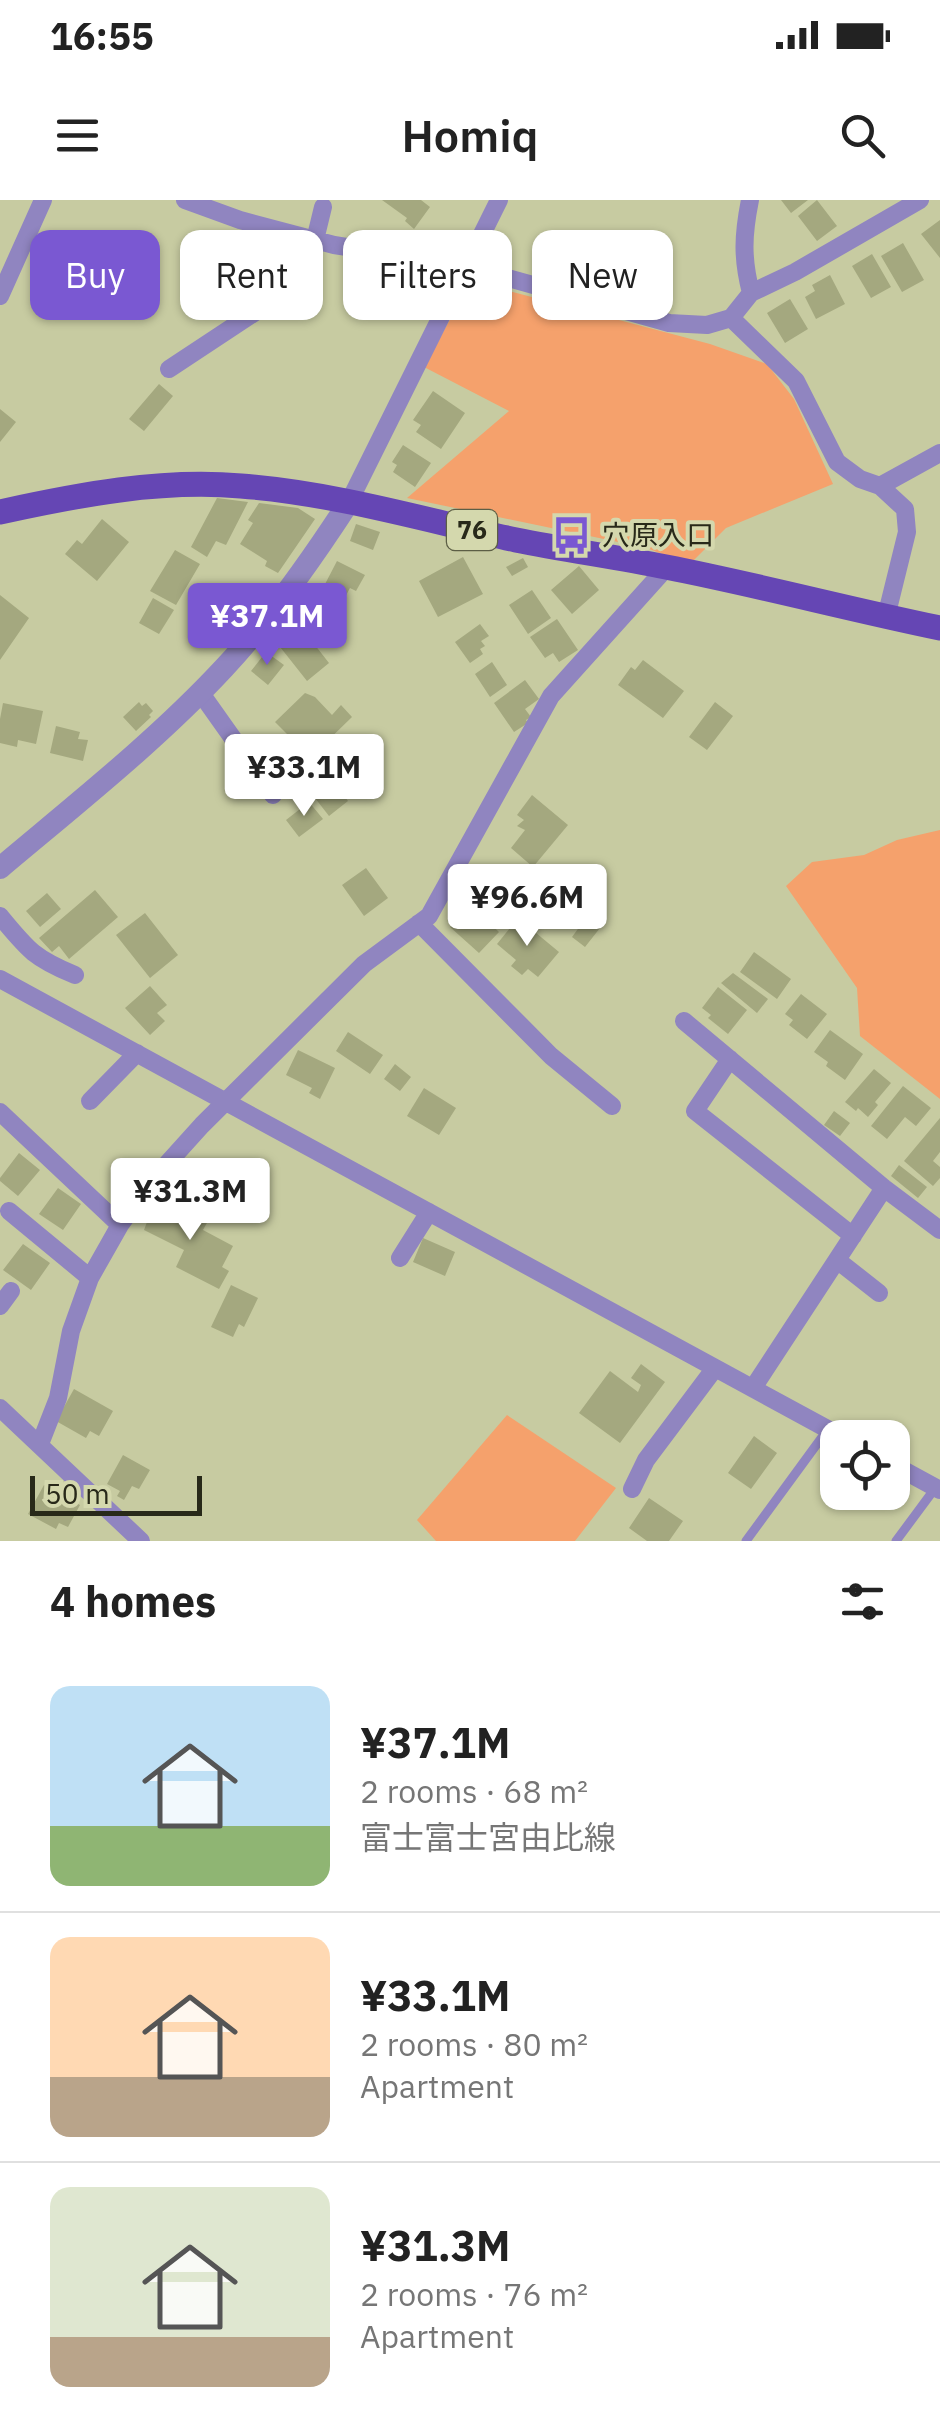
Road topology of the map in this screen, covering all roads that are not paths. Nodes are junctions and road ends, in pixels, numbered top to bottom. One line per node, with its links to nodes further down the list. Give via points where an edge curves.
1 (43, 200): 12 (street)
2 (185, 200): 7 (street)
3 (499, 200): 9 (street)
4 (750, 200): 11 (street, via 742,237)
5 (920, 200): 11 (street)
6 (323, 207): 8 (street)
7 (278, 230)
8 (317, 230)
9 (483, 230)
10 (512, 279): 13 (street, via 669,323 707,325)
11 (751, 293): 13 (street)
12 (0, 296)
13 (731, 318): 18 (street, via 796,381 837,462)
14 (243, 320): 16 (street)
15 (438, 320): 19 (street)
16 (169, 369)
17 (940, 453): 18 (street)
18 (880, 486): 22 (street, via 904,510 907,532)
19 (349, 502): 20 (main road, 76, via 238,486 178,486 67,497); 21 (main road, 76); 24 (street, via 292,584)
20 (0, 512)
21 (667, 567): 22 (main road, 76); 28 (street, via 551,696 429,916)
22 (886, 617): 23 (main road, 76)
23 (940, 628)
24 (200, 692): 25 (street); 26 (street)
25 (273, 794)
26 (0, 868)
27 (0, 916): 29 (street, via 43,962)
28 (418, 923): 35 (street, via 364,964); 36 (street, via 551,1056)
29 (75, 975)
30 (0, 979): 32 (street)
31 (684, 1021): 33 (street)
32 (136, 1053): 34 (street); 35 (street)
33 (730, 1060): 38 (street); 43 (street, via 695,1111)
34 (90, 1101)
35 (225, 1102): 40 (street); 41 (street)
36 (612, 1106)
37 (0, 1112): 41 (street)
38 (884, 1188): 42 (street); 43 (street)
39 (10, 1210): 46 (street)
40 (428, 1212): 44 (street); 48 (street)
41 (120, 1225): 46 (street)
42 (940, 1230)
43 (853, 1236): 45 (street)
44 (400, 1258)
45 (837, 1260): 47 (street); 49 (street)
46 (90, 1278): 52 (street)
47 (879, 1293)
48 (715, 1368): 49 (street); 56 (street, via 646,1460)
49 (753, 1388): 51 (street)
50 (0, 1408): 52 (street)
51 (820, 1424)
52 (40, 1444): 57 (street)
53 (820, 1452): 58 (lane)
54 (910, 1473): 55 (street)
55 (938, 1488): 59 (lane)
56 (632, 1490)
57 (140, 1541)
58 (746, 1541)
59 (896, 1541)

